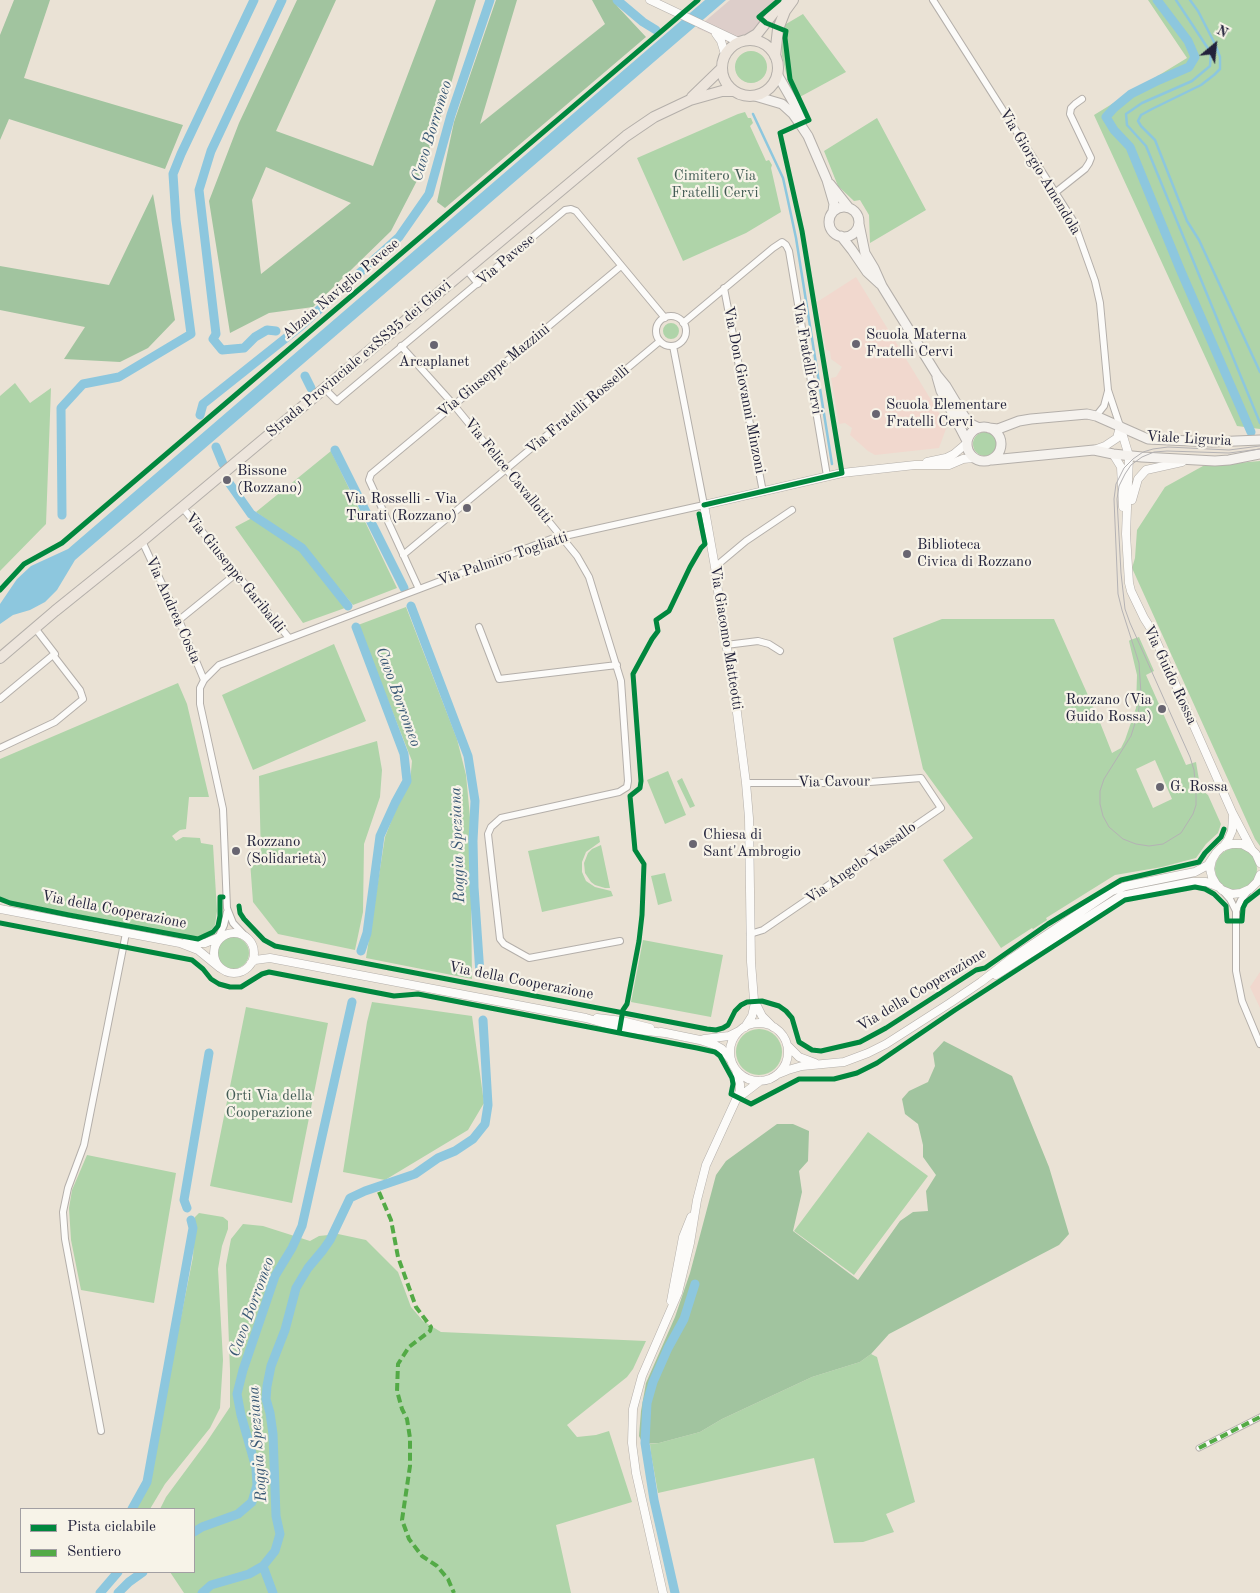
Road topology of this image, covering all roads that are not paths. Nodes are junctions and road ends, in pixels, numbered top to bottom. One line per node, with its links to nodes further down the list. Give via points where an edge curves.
1 (650, 0): 5 (street)
2 (788, 0): 6 (main road, via 757,34)
3 (793, 0): 8 (main road, via 778,29)
4 (932, 0): 17 (street, Via Giorgio Amendola)
5 (714, 32): 6 (street); 7 (street)
6 (743, 41): 7 (main road); 8 (main road, via 758,41)
7 (725, 54): 9 (main road)
8 (775, 56): 10 (main road)
9 (722, 68): 11 (main road); 14 (main road)
10 (777, 74): 12 (main road, via 769,89); 15 (main road, via 805,122)
11 (733, 91): 12 (main road); 14 (main road, Strada Provinciale exSS35 dei Giovi)
12 (755, 96): 15 (main road, via 782,104)
13 (1082, 99): 17 (street, via 1071,108 1070,114 1090,158 1089,163)
14 (690, 100): 23 (main road, Strada Provinciale exSS35 dei Giovi, via 654,117 626,136)
15 (808, 136): 16 (main road)
16 (827, 180): 18 (main road); 19 (main road)
17 (1056, 192): 34 (street, Via Giorgio Amendola, via 1074,222 1095,281)
18 (849, 208): 19 (main road); 20 (main road, via 856,213)
19 (833, 211): 21 (main road, via 830,227)
20 (859, 224): 21 (main road, via 852,234); 25 (main road, via 866,253)
21 (841, 236): 25 (main road, via 867,272)
22 (621, 266): 24 (street, Via Pavese, via 571,209 565,210); 27 (street); 35 (street, Via Giuseppe Mazzini)
23 (466, 269): 24 (street); 33 (main road, Strada Provinciale exSS35 dei Giovi)
24 (478, 284): 30 (street, Via Pavese)
25 (882, 286): 32 (main road)
26 (724, 288): 28 (street); 51 (street, Via Fratelli Cervi, via 773,248 782,242 786,245); 52 (street, Via Don Giovanni Minzoni)
27 (665, 318): 28 (street, via 676,317); 29 (street, via 656,330)
28 (683, 322): 31 (street, via 685,336)
29 (660, 341): 31 (street); 50 (street, Via Fratelli Rosselli)
30 (402, 346): 33 (street, Via Pavese, via 337,400); 35 (street, Via Felice Cavallotti)
31 (673, 346): 53 (street, Via Giacomo Matteotti)
32 (936, 375): 38 (main road, via 966,419); 41 (main road)
33 (324, 388): 54 (main road, Strada Provinciale exSS35 dei Giovi)
34 (1108, 390): 36 (street, Via Giorgio Amendola, via 1104,406); 37 (street, Via Giorgio Amendola)
35 (454, 404): 50 (street, Via Felice Cavallotti); 59 (street, Via Giuseppe Mazzini, via 369,476)
36 (1096, 416): 37 (main road, Viale Liguria); 39 (main road, via 1039,418 998,429)
37 (1120, 426): 40 (main road, Viale Liguria, via 1148,440); 42 (street, via 1117,438); 45 (street, Via Guido Rossa)
38 (979, 428): 39 (main road); 41 (main road, via 970,434)
39 (990, 428): 47 (main road, via 1001,440 1000,452)
40 (1260, 440)
41 (967, 442): 46 (main road); 49 (street, Via Palmiro Togliatti, via 946,458)
42 (1094, 450): 43 (main road, Viale Liguria); 47 (main road, Viale Liguria)
43 (1113, 454): 45 (main road, Viale Liguria); 56 (street, Via Guido Rossa, via 1121,467)
44 (1260, 454): 48 (main road, Viale Liguria, via 1225,461)
45 (1129, 456): 48 (main road, Viale Liguria); 56 (street, Via Guido Rossa)
46 (974, 458): 47 (main road, via 983,462); 49 (street, Via Palmiro Togliatti, via 949,465)
47 (992, 460)
48 (1192, 460): 56 (street, Via Guido Rossa, via 1154,467 1140,475)
49 (916, 465): 51 (street, Via Palmiro Togliatti)
50 (506, 469): 57 (street, Via Felice Cavallotti); 59 (street, Via Fratelli Rosselli)
51 (827, 476): 52 (street, Via Palmiro Togliatti)
52 (763, 492): 53 (street, Via Palmiro Togliatti)
53 (704, 505): 57 (street, Via Palmiro Togliatti); 60 (street, Via Giacomo Matteotti)
54 (182, 507): 58 (main road, Strada Provinciale exSS35 dei Giovi); 61 (street, Via Giuseppe Garibaldi)
55 (792, 510): 60 (street)
56 (1126, 534): 77 (street, Via Guido Rossa, via 1131,591)
57 (562, 537): 62 (street, Via Palmiro Togliatti); 71 (street, Via Felice Cavallotti, via 589,577)
58 (142, 541): 63 (street, Via Andrea Costa); 65 (main road, Strada Provinciale exSS35 dei Giovi)
59 (403, 555): 62 (street)
60 (715, 567): 67 (street, Via Giacomo Matteotti)
61 (237, 573): 63 (street); 66 (street, Via Giuseppe Garibaldi)
62 (419, 589): 66 (street, Via Palmiro Togliatti)
63 (179, 620): 72 (street, Via Andrea Costa)
64 (479, 627): 71 (street, via 499,680)
65 (35, 628): 69 (street); 70 (main road, Strada Provinciale exSS35 dei Giovi)
66 (289, 638): 72 (street, Via Palmiro Togliatti, via 219,665)
67 (726, 645): 68 (street, via 758,641); 76 (street, Via Giacomo Matteotti)
68 (780, 651)
69 (53, 655): 73 (street); 74 (street, via 83,698 56,722)
70 (0, 658)
71 (617, 665): 93 (street, Via Felice Cavallotti, via 622,691 627,787 619,792 501,818 488,834 499,935 504,944 524,956 535,958)
72 (204, 680): 86 (street, Via Palmiro Togliatti, via 200,688 202,714 223,809)
73 (0, 699)
74 (0, 748)
75 (921, 778): 76 (street, Via Cavour, via 857,783); 90 (street, Via Angelo Vassallo, via 941,808 763,930)
76 (746, 782): 90 (street, Via Giacomo Matteotti, via 750,818)
77 (1232, 812): 78 (street, Via Guido Rossa, via 1232,831); 79 (street, Via Guido Rossa)
78 (1221, 848): 79 (street, via 1237,844); 80 (street, Via della Cooperazione)
79 (1256, 853): 81 (street, Via Guido Rossa)
80 (1214, 856): 84 (street, via 1210,870); 98 (street, Via della Cooperazione, via 1195,872 1126,886 1112,892)
81 (1260, 863)
82 (1260, 875): 85 (street)
83 (1260, 881): 85 (street)
84 (1220, 888): 85 (street, Via della Cooperazione, via 1236,894); 88 (street); 98 (street, Via della Cooperazione, via 1206,882 1192,882 1121,896)
85 (1252, 888): 88 (street, via 1243,896)
86 (228, 908): 91 (street); 92 (street, via 233,923)
87 (2, 910): 89 (street, Via della Cooperazione)
88 (1236, 911): 104 (street, via 1236,971 1242,1001)
89 (126, 933): 94 (street, Via della Cooperazione); 112 (street, via 85,1141 63,1212 65,1239)
90 (750, 934): 99 (street, Via Giacomo Matteotti)
91 (219, 940): 92 (street, via 237,933); 94 (street, Via della Cooperazione); 97 (street, via 214,956)
92 (249, 941): 95 (street, Via della Cooperazione); 96 (street, via 254,953)
93 (620, 941)
94 (180, 943): 97 (street, Via della Cooperazione, via 198,950)
95 (270, 958): 96 (street, Via della Cooperazione); 102 (street, Via della Cooperazione, via 586,1018 622,1021)
96 (251, 963): 97 (street, via 245,970 235,973)
97 (220, 968)
98 (981, 982): 106 (street, Via della Cooperazione, via 886,1044 844,1062)
99 (755, 1003): 100 (street); 101 (street, via 750,1019)
100 (773, 1027): 101 (street, via 756,1024); 103 (street)
101 (742, 1029): 102 (street, Via della Cooperazione, via 729,1036); 105 (street, via 732,1044)
102 (700, 1040): 105 (street, Via della Cooperazione, via 721,1048)
103 (786, 1043): 106 (street, Via della Cooperazione, via 798,1057); 108 (street, via 788,1057)
104 (1260, 1044)
105 (732, 1062): 107 (street)
106 (820, 1064): 108 (street, Via della Cooperazione)
107 (736, 1070): 109 (street, via 749,1079); 110 (street, via 740,1086)
108 (778, 1074): 109 (street)
109 (760, 1081): 110 (street)
110 (738, 1098): 114 (street, via 706,1165 683,1237 666,1322 642,1376 633,1409 632,1443 636,1472)
111 (1260, 1417): 113 (street)
112 (102, 1431)
113 (1199, 1448)
114 (663, 1593)

